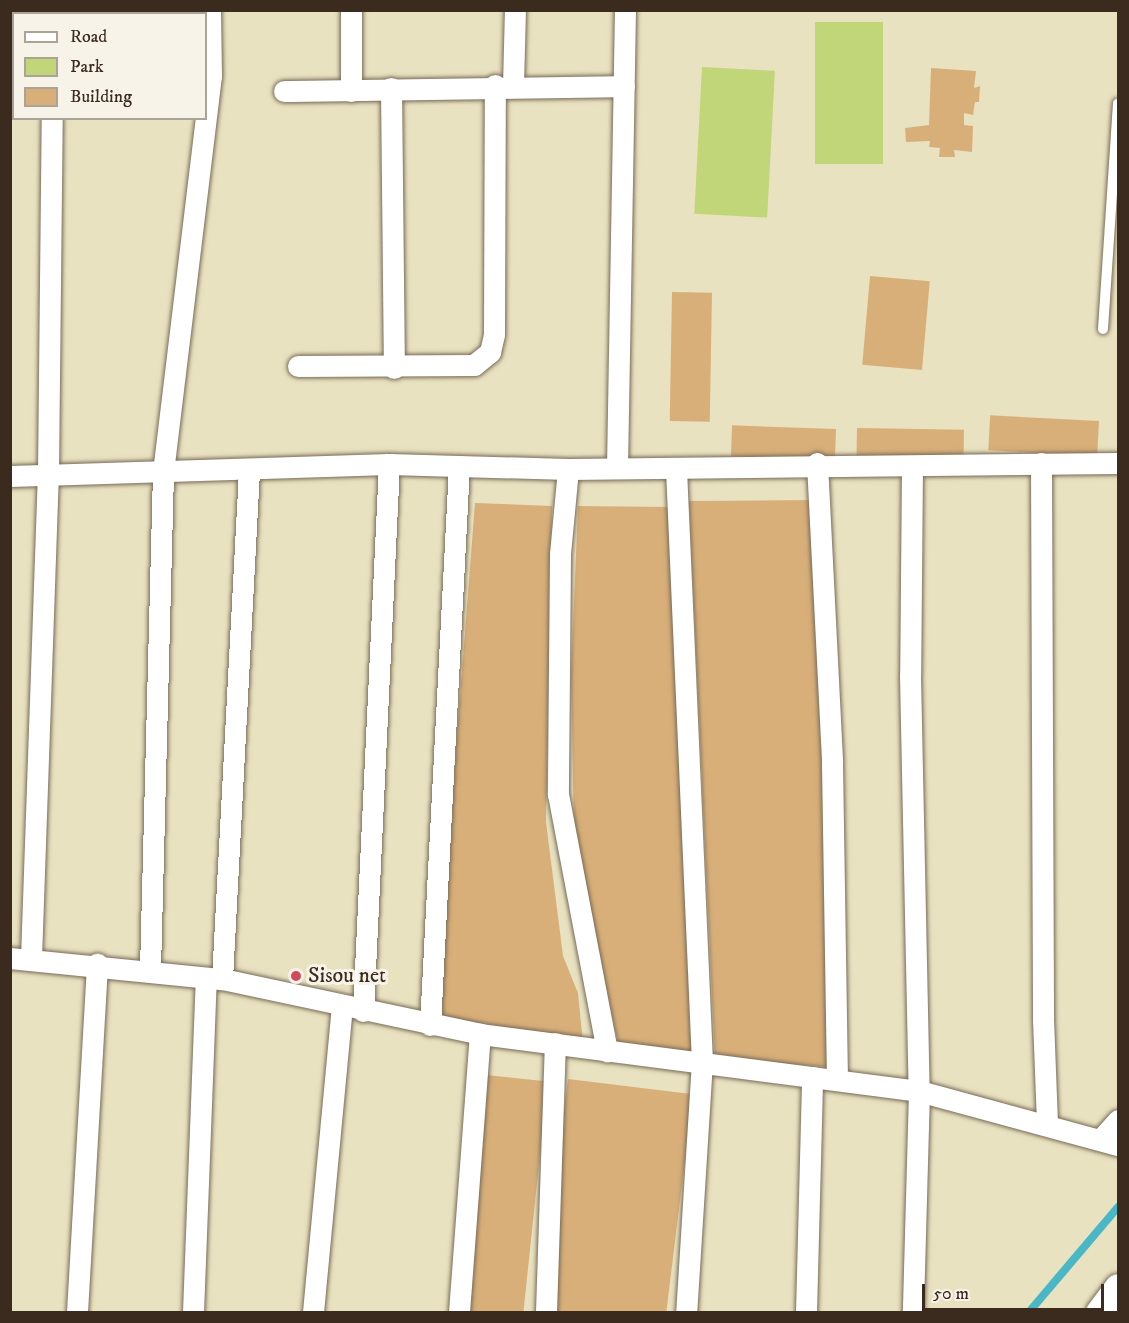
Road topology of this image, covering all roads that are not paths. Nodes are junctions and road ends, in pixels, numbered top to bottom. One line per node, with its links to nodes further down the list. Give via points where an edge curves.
1 (210, 10): 5 (street)
2 (351, 10): 10 (street)
3 (515, 10): 6 (street)
4 (625, 10): 7 (street)
5 (208, 76)
6 (504, 85): 7 (street); 8 (street); 16 (street, via 494,334 490,352 474,365)
7 (624, 86): 23 (street)
8 (391, 88): 10 (street); 16 (street)
9 (284, 91): 10 (street)
10 (351, 91)
11 (1119, 104): 14 (lane)
12 (52, 120): 28 (street)
13 (203, 120): 27 (street)
14 (1103, 329)
15 (298, 366): 16 (street)
16 (394, 368)
17 (817, 463): 22 (street); 25 (street); 42 (street, via 832,763)
18 (1041, 463): 19 (street); 22 (street); 45 (street, via 1043,1019)
19 (1119, 463)
20 (389, 464): 21 (street); 26 (street); 35 (street)
21 (459, 466): 24 (street); 36 (street)
22 (912, 466): 43 (street, via 910,676)
23 (617, 467): 24 (street); 25 (street)
24 (568, 469): 39 (street, via 560,554 558,794)
25 (676, 469): 40 (street)
26 (249, 471): 27 (street); 33 (street)
27 (163, 472): 28 (street); 32 (street)
28 (48, 473): 29 (street); 30 (street)
29 (10, 476)
30 (21, 958): 31 (street)
31 (97, 964): 32 (street); 48 (street)
32 (150, 969): 33 (street)
33 (214, 980): 34 (street); 49 (street)
34 (342, 1006): 35 (street); 50 (street)
35 (363, 1011): 36 (street)
36 (430, 1025): 37 (street)
37 (480, 1034): 38 (street); 51 (street)
38 (555, 1043): 39 (street); 52 (street)
39 (607, 1050): 40 (street)
40 (702, 1061): 41 (street); 53 (street)
41 (812, 1077): 42 (street); 54 (street)
42 (837, 1078): 43 (street)
43 (919, 1090): 45 (street); 55 (street)
44 (1119, 1120): 46 (street)
45 (1047, 1124): 46 (street)
46 (1109, 1142)
47 (1119, 1287): 56 (street)
48 (77, 1312)
49 (193, 1312)
50 (313, 1312)
51 (459, 1312)
52 (546, 1312)
53 (686, 1312)
54 (806, 1312)
55 (913, 1312)
56 (1099, 1312)

